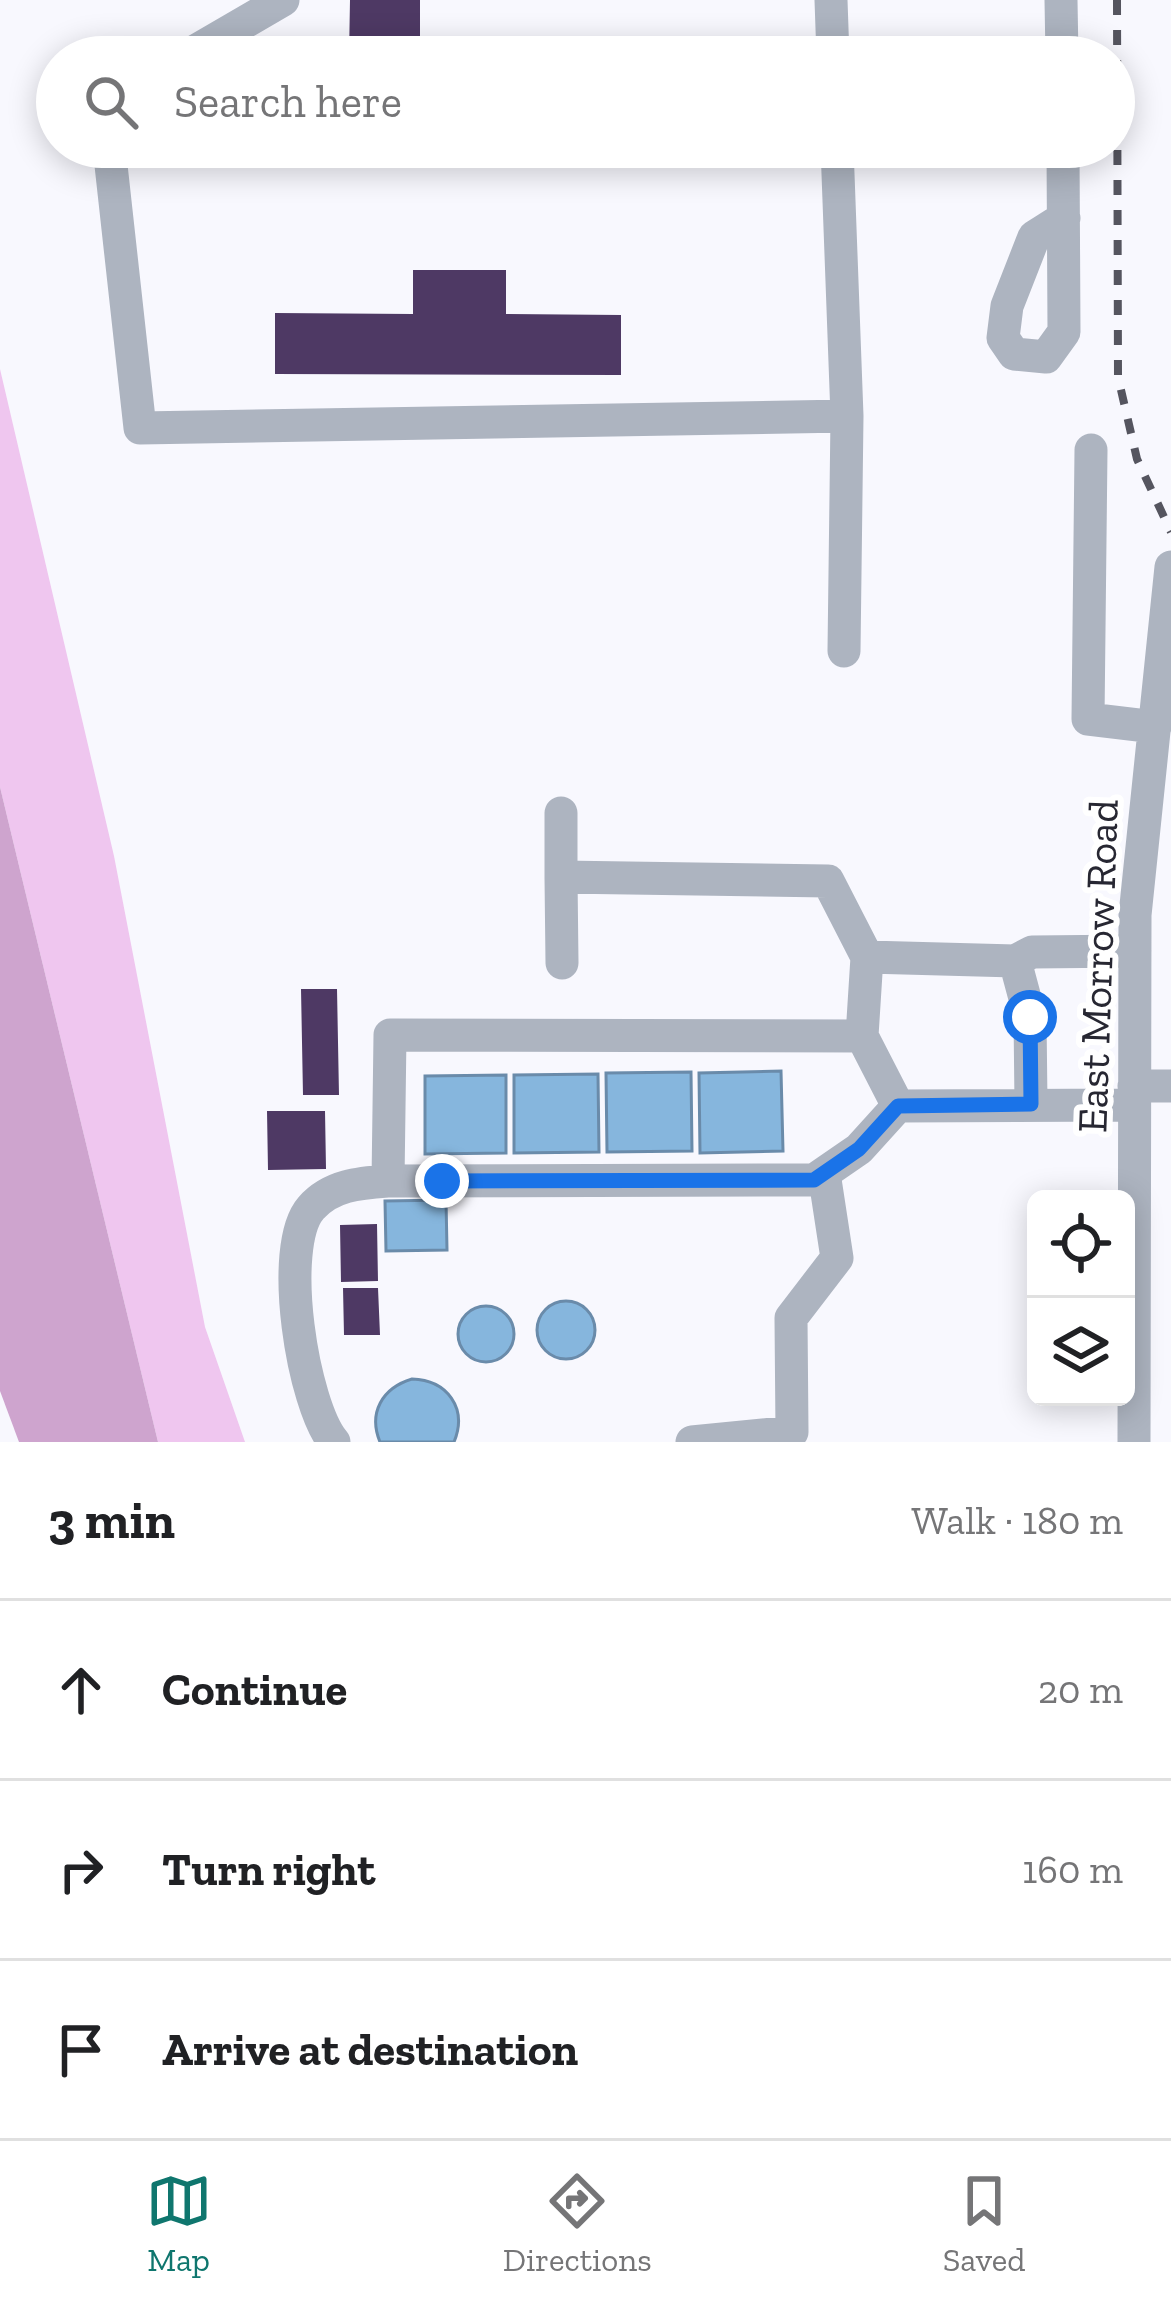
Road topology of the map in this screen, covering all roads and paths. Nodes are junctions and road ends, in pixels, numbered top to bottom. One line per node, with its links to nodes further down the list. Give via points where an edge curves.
1 (284, 0): 4 (street)
2 (831, 0): 5 (street)
3 (1061, 0): 6 (street)
4 (221, 36)
5 (832, 36)
6 (1062, 36)
7 (111, 168): 11 (street, via 140,428)
8 (838, 168): 11 (street)
9 (1063, 168): 10 (street)
10 (1064, 218)
11 (847, 416): 14 (street)
12 (1091, 450): 15 (street, via 1088,719)
13 (1171, 567): 15 (street, East Morrow Road)
14 (844, 651)
15 (1154, 728): 17 (street, East Morrow Road)
16 (561, 814): 18 (street)
17 (1158, 829): 19 (street, East Morrow Road)
18 (561, 877): 20 (street, via 828,881); 22 (street)
19 (1135, 951): 21 (street, via 1032,952); 25 (street, East Morrow Road)
20 (867, 958): 21 (street); 23 (street)
21 (1015, 961): 26 (street, via 1030,1017)
22 (562, 963)
23 (862, 1036): 27 (street); 29 (street, via 390,1035)
24 (1171, 1087): 25 (street)
25 (1134, 1096): 26 (street); 32 (street, East Morrow Road)
26 (1031, 1104): 27 (street)
27 (898, 1106): 28 (street)
28 (824, 1174): 29 (street); 31 (street, via 836,1258 791,1318 791,1432)
29 (388, 1180): 30 (street, via 343,1185 310,1209 293,1245 297,1324 322,1428)
30 (334, 1442)
31 (692, 1442)
32 (1134, 1442)

